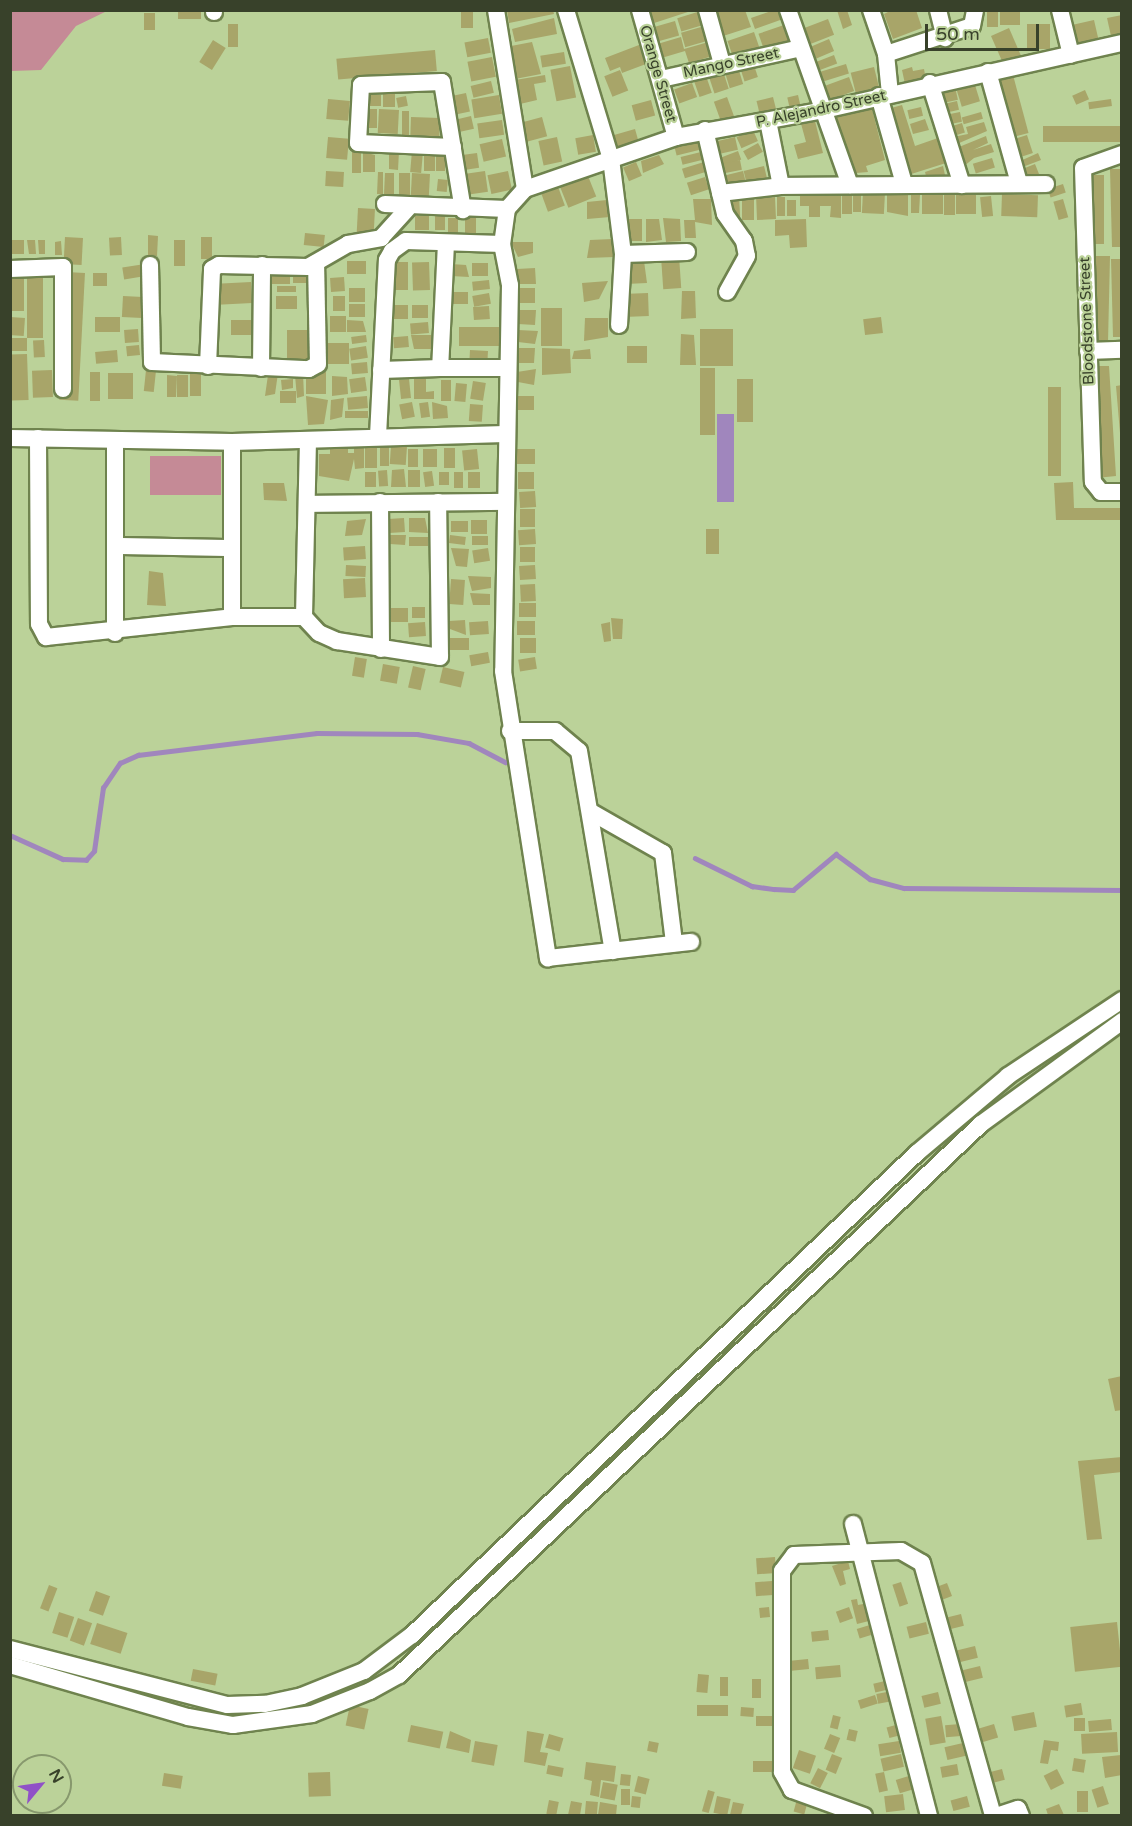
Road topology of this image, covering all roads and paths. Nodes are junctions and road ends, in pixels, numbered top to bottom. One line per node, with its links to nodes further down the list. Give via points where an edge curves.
1 (496, 10): 33 (street)
2 (566, 10): 26 (street)
3 (640, 10): 17 (street, Orange Street)
4 (707, 10): 15 (street)
5 (788, 10): 12 (street)
6 (871, 10): 13 (street)
7 (938, 10): 10 (street)
8 (1060, 10): 14 (street)
9 (974, 18): 10 (street)
10 (945, 38): 13 (street)
11 (1122, 43): 14 (street, P. Alejandro Street)
12 (801, 48): 15 (street, Mango Street); 20 (street)
13 (886, 54): 19 (street)
14 (1071, 55): 16 (street, P. Alejandro Street)
15 (722, 64): 17 (street, Mango Street)
16 (988, 72): 18 (street, P. Alejandro Street); 27 (street)
17 (661, 79): 23 (street, Orange Street)
18 (930, 83): 19 (street, P. Alejandro Street); 31 (street)
19 (884, 95): 20 (street, P. Alejandro Street); 28 (street)
20 (824, 110): 21 (street, P. Alejandro Street); 30 (street)
21 (768, 121): 22 (street, P. Alejandro Street); 32 (street)
22 (705, 130): 23 (street, P. Alejandro Street); 34 (street)
23 (676, 137): 26 (street, P. Alejandro Street)
24 (453, 147): 24 (street, via 358,143 361,85 442,82); 38 (street)
25 (1122, 154): 50 (street, Bloodstone Street, via 1083,168)
26 (612, 159): 33 (street, P. Alejandro Street); 42 (street)
27 (1019, 183): 29 (street); 31 (street)
28 (904, 184): 30 (street); 31 (street)
29 (1046, 184)
30 (850, 185): 32 (street)
31 (962, 185)
32 (781, 186): 34 (street)
33 (525, 189): 37 (street)
34 (720, 193): 47 (street, via 747,256)
35 (385, 204): 36 (street)
36 (408, 207): 38 (street); 43 (street, via 381,238 348,244)
37 (507, 209): 38 (street); 40 (street)
38 (463, 210)
39 (446, 243): 40 (street); 53 (street); 55 (street, via 406,241 387,260)
40 (502, 244): 54 (street, via 510,285)
41 (687, 252): 42 (street)
42 (622, 254): 48 (street)
43 (316, 263): 44 (street); 52 (street, via 318,364 309,369)
44 (262, 265): 51 (street, via 219,265 209,273); 52 (street)
45 (150, 266): 51 (street, via 152,362)
46 (10, 269): 56 (street, via 63,267)
47 (727, 292)
48 (619, 325)
49 (1122, 350): 50 (street)
50 (1088, 351): 64 (street, Bloodstone Street, via 1093,482 1101,492)
51 (208, 366): 52 (street)
52 (261, 368)
53 (440, 368): 54 (street); 55 (street)
54 (505, 368): 57 (street)
55 (381, 370): 58 (street)
56 (63, 389)
57 (505, 434): 58 (street); 67 (street)
58 (378, 436): 62 (street)
59 (10, 438): 60 (street)
60 (38, 438): 61 (street); 73 (street, via 39,624 46,637)
61 (115, 440): 63 (street); 69 (street)
62 (308, 440): 63 (street); 68 (street)
63 (232, 442): 70 (street)
64 (1122, 492)
65 (380, 502): 66 (street); 68 (street); 74 (street)
66 (438, 502): 67 (street); 74 (street, via 440,657)
67 (505, 502): 75 (street, via 503,671)
68 (307, 504): 72 (street)
69 (116, 546): 70 (street); 73 (street)
70 (231, 548): 71 (street)
71 (232, 617): 72 (street); 73 (street)
72 (304, 617): 74 (street, via 319,633 337,641)
73 (115, 633)
74 (381, 649)
75 (510, 731): 76 (street, via 555,731 579,751); 79 (street, via 519,760 548,958)
76 (591, 812): 78 (street, via 663,853); 79 (street)
77 (691, 942): 78 (street)
78 (674, 943): 79 (street)
79 (612, 951)
80 (1122, 1000): 84 (street, via 1008,1076 917,1153 412,1635 364,1671 302,1696 264,1704 227,1705)
81 (1122, 1021): 85 (street, via 1019,1092 933,1168 399,1675 312,1714 268,1724 233,1725 188,1717)
82 (853, 1524): 83 (street)
83 (857, 1550): 86 (street, via 794,1555 782,1571 782,1772 792,1790); 87 (street); 88 (street, via 901,1551 922,1563)
84 (10, 1649)
85 (10, 1665)
86 (864, 1815)
87 (929, 1815)
88 (994, 1815): 89 (street, via 1018,1809)
89 (1021, 1815)

